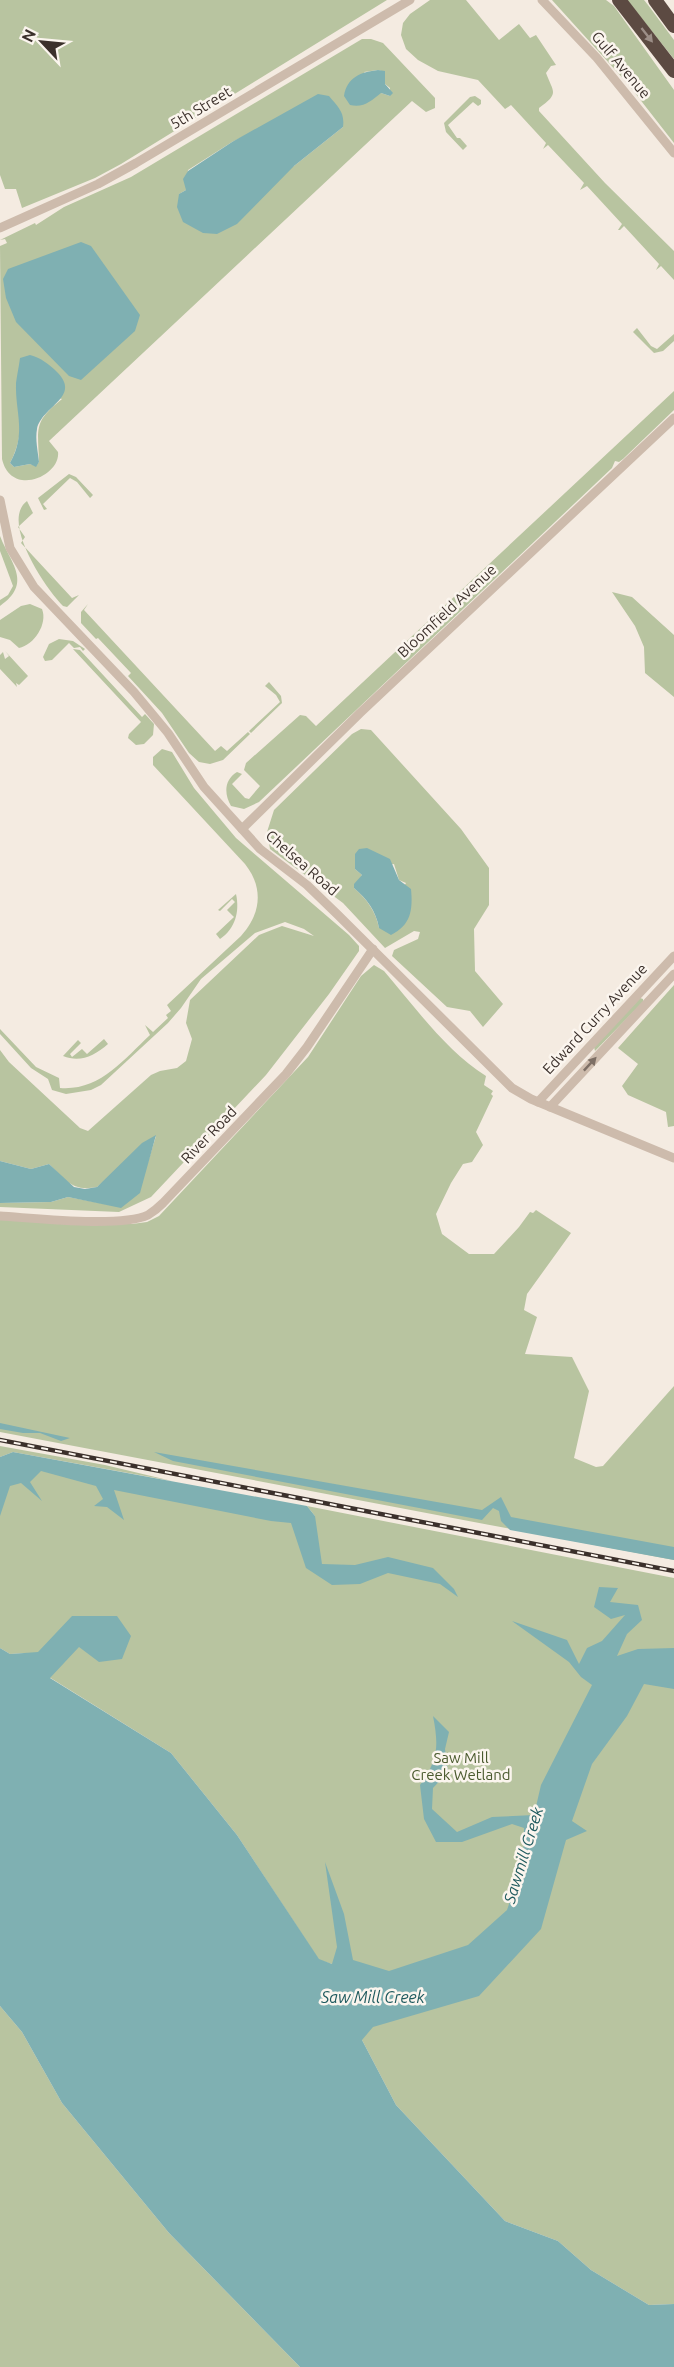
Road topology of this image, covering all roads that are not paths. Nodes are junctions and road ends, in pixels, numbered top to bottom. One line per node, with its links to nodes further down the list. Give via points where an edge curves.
1 (410, 0): 8 (street, 5th Street, via 136,163)
2 (542, 0): 7 (street, Gulf Avenue, via 597,58)
3 (619, 0): 6 (highway, one-way to 6)
4 (655, 0): 5 (highway)
5 (674, 26)
6 (674, 71)
7 (674, 153)
8 (0, 228)
9 (674, 418): 11 (street, Bloomfield Avenue)
10 (0, 500): 11 (street, Chelsea Road, via 10,548 34,587 134,692 168,733 204,787)
11 (242, 829): 12 (street, Chelsea Road)
12 (373, 949): 17 (street, Chelsea Road, via 494,1072 512,1088); 20 (street, River Road, via 286,1074 149,1215 108,1221)
13 (674, 956): 15 (street, Edward Curry Avenue)
14 (674, 974): 16 (street, Edward Curry Avenue)
15 (643, 989): 16 (street); 17 (street, Edward Curry Avenue)
16 (652, 997): 18 (street, Edward Curry Avenue, one-way to 16)
17 (538, 1102): 18 (street, Chelsea Road)
18 (550, 1107): 19 (street, Chelsea Road)
19 (674, 1158)
20 (0, 1216)

